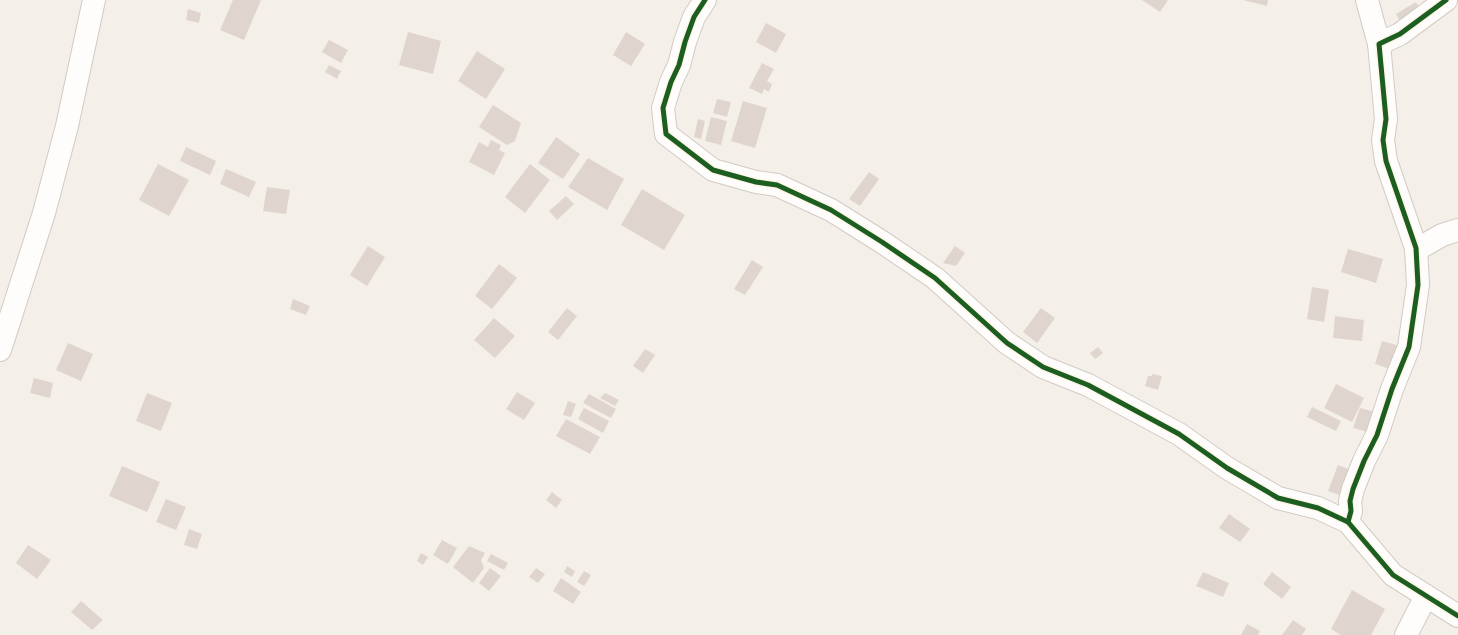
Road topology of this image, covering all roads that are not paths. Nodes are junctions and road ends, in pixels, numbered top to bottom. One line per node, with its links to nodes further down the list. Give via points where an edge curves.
1 (94, 0): 8 (street, via 44,213)
2 (705, 0): 9 (street, via 694,17 662,108 666,134 713,170 777,185 831,210 935,278 1007,343 1043,367 1088,385 1179,434 1227,468 1278,498 1318,508)
3 (1367, 0): 5 (street)
4 (1446, 0): 5 (street, via 1400,34)
5 (1379, 44): 7 (street, via 1386,119 1383,140 1386,161)
6 (1458, 230): 7 (street, via 1442,235)
7 (1416, 250): 9 (street, via 1418,285 1409,347 1377,436 1352,489)
8 (0, 350)
9 (1348, 522): 10 (street, via 1393,575)
10 (1426, 596): 11 (street); 12 (street)
11 (1458, 616)
12 (1406, 635)

